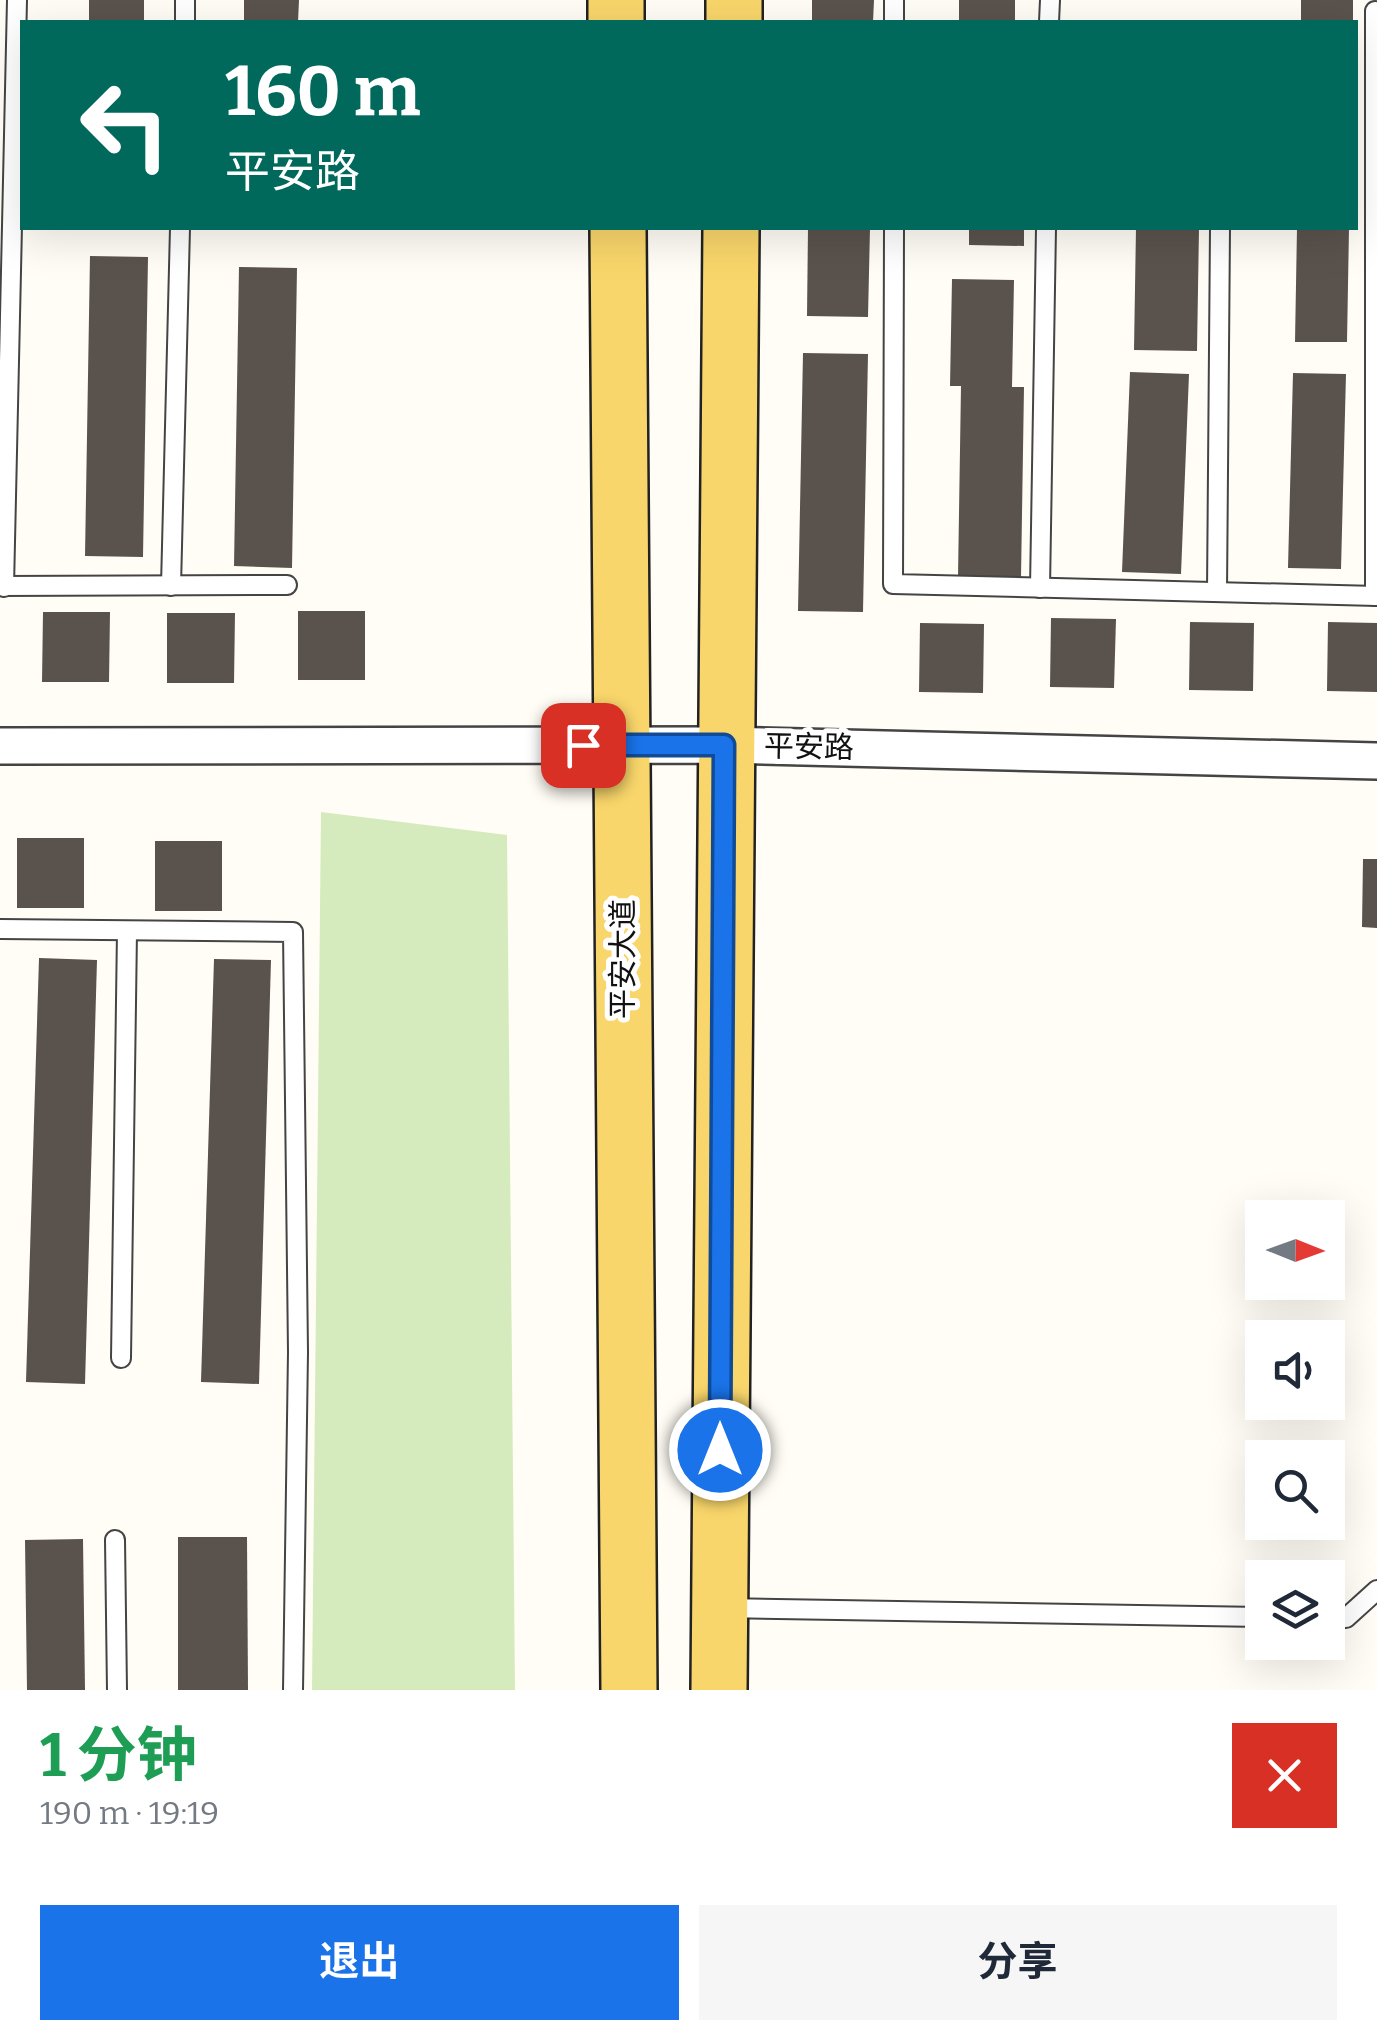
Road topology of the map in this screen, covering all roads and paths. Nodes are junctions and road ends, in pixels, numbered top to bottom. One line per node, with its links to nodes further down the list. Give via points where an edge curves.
1 (18, 0): 10 (lane)
2 (1375, 12): 14 (lane)
3 (180, 230): 11 (lane)
4 (618, 230): 15 (main road, 平安大道)
5 (731, 230): 16 (main road)
6 (894, 230): 12 (lane, via 893,584)
7 (1046, 230): 12 (lane)
8 (1220, 230): 13 (lane)
9 (287, 585): 11 (lane)
10 (2, 586): 11 (lane)
11 (171, 586)
12 (1040, 588): 13 (lane)
13 (1217, 592): 14 (lane)
14 (1376, 596)
15 (622, 745): 16 (street, 平安路); 17 (street, 平安路); 29 (main road, 平安大道)
16 (724, 745): 18 (street, 平安路); 24 (main road)
17 (0, 746)
18 (1377, 761)
19 (0, 929): 20 (lane)
20 (127, 930): 21 (lane); 28 (lane, via 293,932)
21 (121, 1358)
22 (115, 1540): 27 (lane)
23 (1377, 1590): 26 (lane)
24 (720, 1608): 25 (lane); 30 (main road)
25 (1245, 1617)
26 (1345, 1618)
27 (117, 1690)
28 (293, 1690)
29 (629, 1690)
30 (719, 1690)

